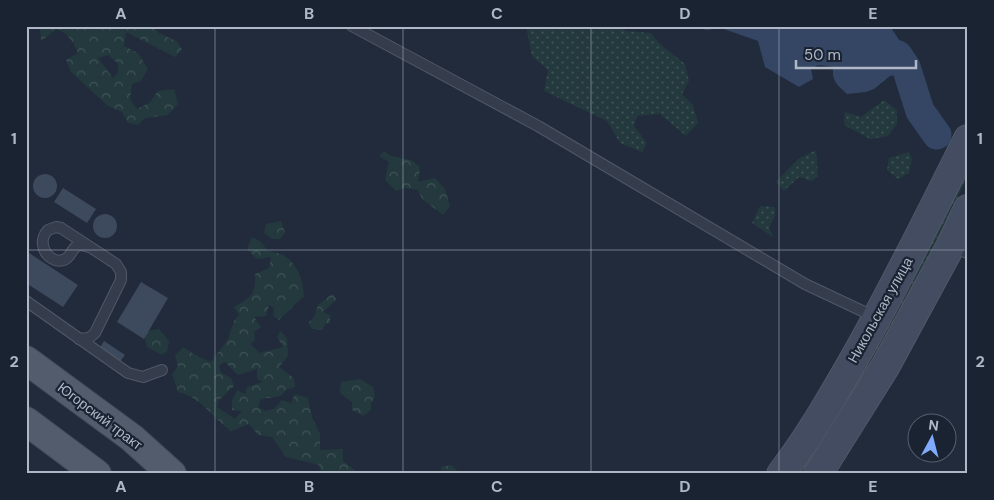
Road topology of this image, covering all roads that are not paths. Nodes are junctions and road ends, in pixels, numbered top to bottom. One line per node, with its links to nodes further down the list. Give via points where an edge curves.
1 (352, 26): 6 (lane, via 538,126 805,284)
2 (968, 139): 6 (street, Никольская улица)
3 (960, 235): 14 (street, via 885,367)
4 (89, 247): 4 (lane, via 56,227 48,230 43,242 44,251 57,261 68,258 76,247); 7 (lane, via 116,264 122,280 95,333 89,338)
5 (26, 301): 7 (lane)
6 (877, 318): 13 (street, Никольская улица, via 829,404)
7 (79, 339): 9 (lane, via 137,377)
8 (26, 360): 12 (main road, Югорский тракт, via 132,438)
9 (162, 370)
10 (26, 421): 11 (main road)
11 (97, 474)
12 (172, 474)
13 (780, 474)
14 (818, 474)

